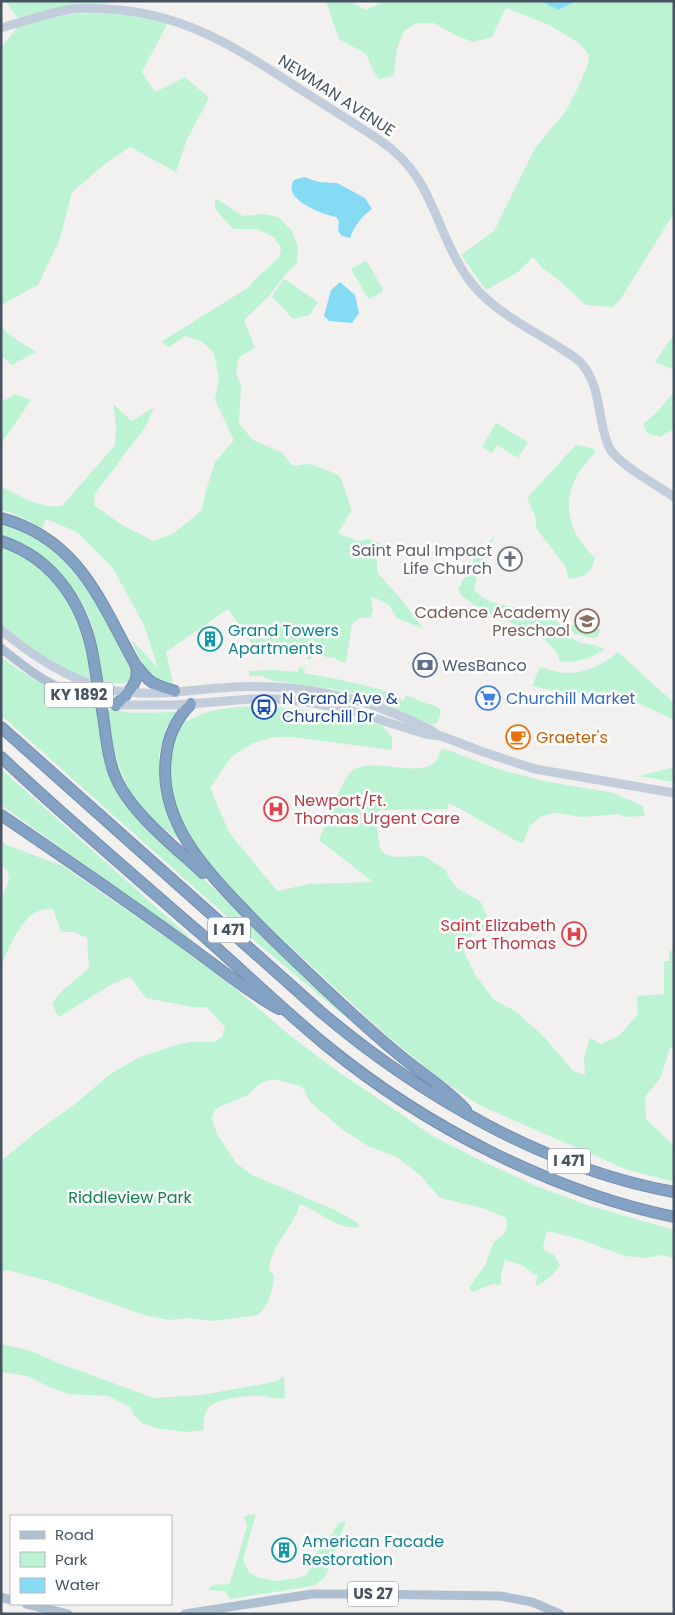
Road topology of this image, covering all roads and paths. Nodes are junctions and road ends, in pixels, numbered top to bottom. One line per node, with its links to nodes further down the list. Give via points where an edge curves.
1 (1, 28): 2 (main road, NEWMAN AVENUE, via 77,8 142,12 172,20 202,30 242,51 384,143 417,178 455,258 475,288 508,316 580,362 597,394 612,451)
2 (674, 497)
3 (1, 518): 7 (highway, via 32,529 76,564 93,587)
4 (1, 541): 17 (highway, bridge, via 44,565 62,582 83,618 92,646 111,765 124,794 150,824)
5 (1, 630): 9 (main road, KY 1892, via 62,672 104,688)
6 (1, 648): 11 (main road, KY 1892, via 60,688)
7 (135, 664): 8 (highway, via 151,683); 9 (highway, via 136,681)
8 (175, 691): 9 (main road, KY 1892); 13 (main road, KY 1892, via 262,686 323,692 377,706)
9 (128, 692): 11 (highway)
10 (191, 704): 11 (main road, KY 1892); 13 (main road, KY 1892, via 251,699 312,703); 17 (highway, via 178,718 170,734 165,762 166,792 191,849)
11 (116, 705)
12 (1, 727): 19 (highway, I 471, via 335,1023 403,1074)
13 (441, 736): 15 (main road, KY 1892, via 535,769)
14 (1, 757): 18 (highway, I 471)
15 (674, 792)
16 (1, 815): 18 (highway, via 181,940 255,996)
17 (234, 900): 19 (highway, via 353,1015 455,1098)
18 (296, 1019): 21 (highway, I 471, via 388,1092 440,1125 508,1160 561,1182)
19 (470, 1114): 20 (highway, I 471, via 531,1146 562,1158 623,1180)
20 (674, 1192)
21 (674, 1217)
22 (30, 1605): 23 (main road)
23 (68, 1614)
24 (185, 1614): 25 (main road, US 27, via 312,1594 500,1596 532,1602)
25 (560, 1614)

